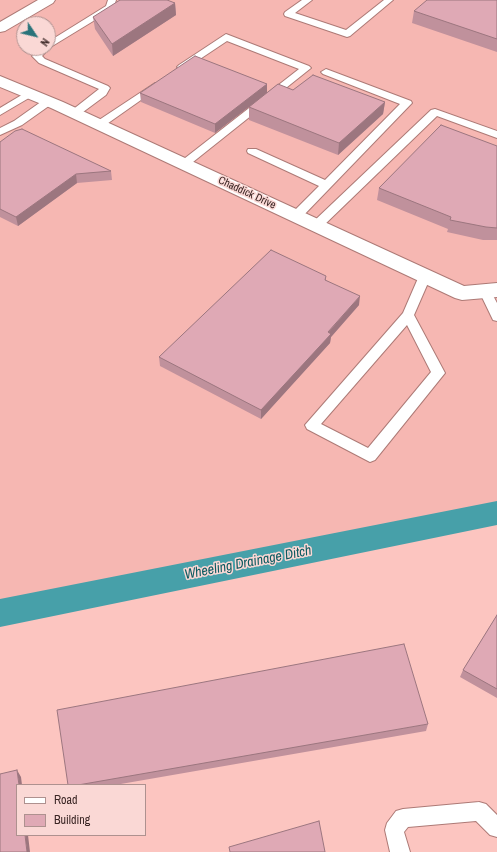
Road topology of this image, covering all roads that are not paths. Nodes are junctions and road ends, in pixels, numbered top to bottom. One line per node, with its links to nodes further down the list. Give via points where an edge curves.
1 (48, 0): 5 (street)
2 (112, 0): 6 (lane, via 110,7)
3 (308, 0): 4 (lane, via 288,14 347,34)
4 (389, 0)
5 (0, 28)
6 (56, 41)
7 (37, 56): 15 (lane, via 42,61 105,88)
8 (176, 72): 20 (lane, via 226,37 306,68)
9 (326, 72): 21 (lane, via 407,103)
10 (0, 81): 12 (street, Chaddick Drive)
11 (163, 81): 16 (lane)
12 (30, 93): 13 (street, Chaddick Drive); 14 (lane)
13 (49, 101): 15 (street, Chaddick Drive); 17 (lane, via 18,123)
14 (0, 112)
15 (75, 113): 16 (street, Chaddick Drive)
16 (100, 124): 20 (street, Chaddick Drive)
17 (0, 132)
18 (497, 135): 23 (lane, via 435,112)
19 (252, 152): 21 (lane)
20 (184, 164): 22 (street, Chaddick Drive)
21 (326, 185): 22 (lane)
22 (296, 216): 23 (street, Chaddick Drive)
23 (317, 226): 24 (street, Chaddick Drive)
24 (425, 276): 25 (street, Chaddick Drive, via 462,293); 26 (lane)
25 (491, 290): 27 (lane)
26 (408, 315): 26 (lane, via 312,425 370,456 438,373)
27 (497, 317)
28 (497, 828): 29 (lane, via 478,811 403,818 394,830)
29 (400, 852)

